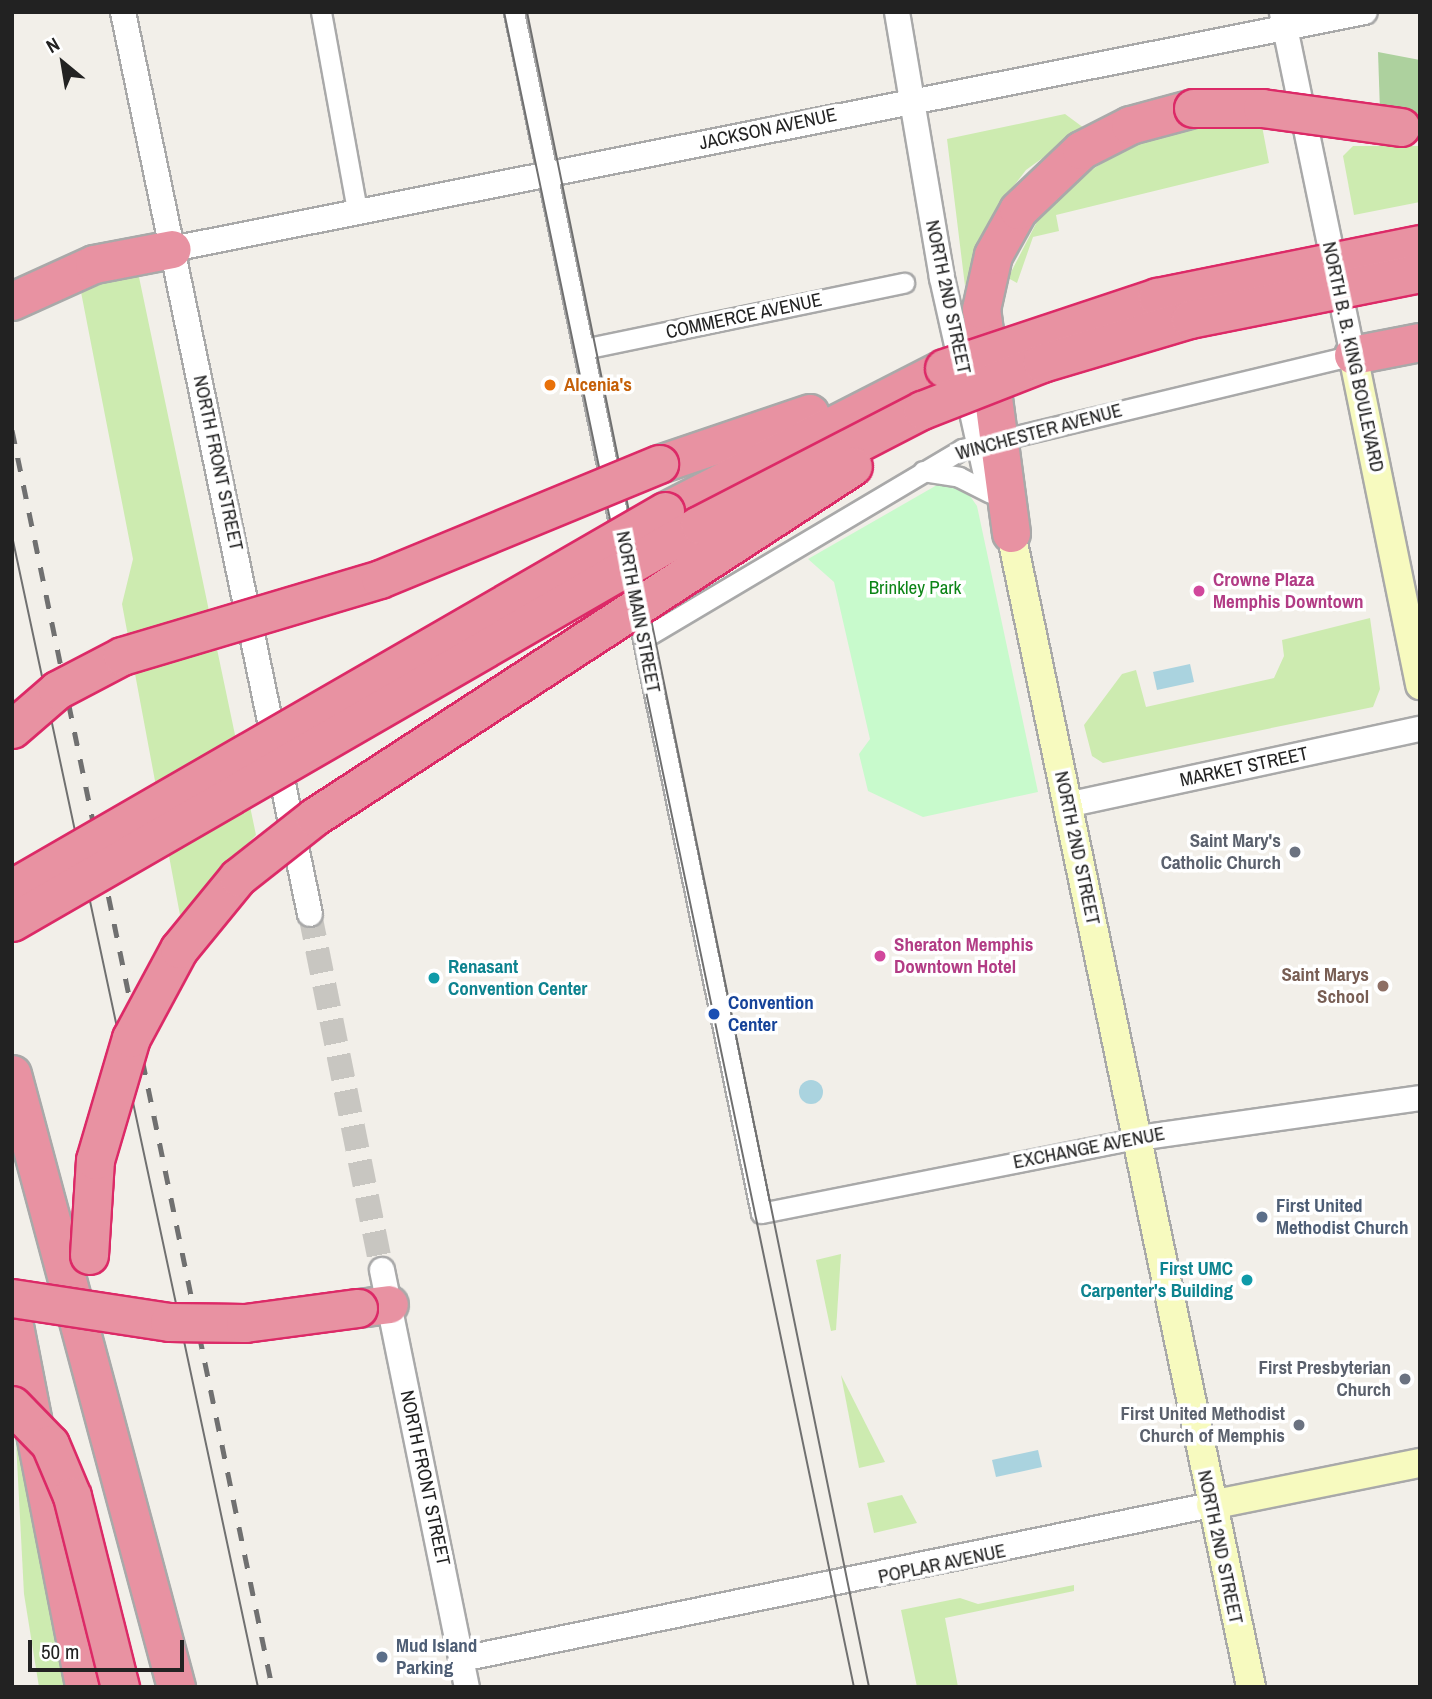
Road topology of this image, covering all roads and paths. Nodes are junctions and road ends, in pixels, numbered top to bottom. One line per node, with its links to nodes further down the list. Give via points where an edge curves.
1 (122, 12): 12 (street, NORTH FRONT STREET)
2 (321, 12): 10 (street)
3 (514, 12): 9 (street, NORTH MAIN STREET)
4 (897, 12): 7 (street, NORTH 2ND STREET)
5 (1364, 12): 6 (street, JACKSON AVENUE)
6 (1284, 21): 7 (street, JACKSON AVENUE); 18 (street, NORTH B. B. KING BOULEVARD)
7 (911, 99): 9 (street, JACKSON AVENUE); 21 (street, NORTH 2ND STREET, via 942,278)
8 (1410, 128): 21 (highway, bridge, via 1262,108 1193,108 1130,125 1080,150 1037,187 1004,232 981,309)
9 (549, 173): 10 (street, JACKSON AVENUE); 17 (street, NORTH MAIN STREET)
10 (357, 211): 12 (street, JACKSON AVENUE)
11 (1419, 244): 19 (highway, bridge, via 1157,297)
12 (172, 249): 15 (highway, via 94,264); 31 (street, NORTH FRONT STREET)
13 (1420, 273): 20 (highway, bridge, via 1190,319)
14 (904, 283): 17 (street, COMMERCE AVENUE)
15 (12, 301)
16 (1420, 342): 18 (highway)
17 (584, 349): 25 (street, NORTH MAIN STREET)
18 (1353, 355): 21 (street, WINCHESTER AVENUE); 26 (main road, NORTH B. B. KING BOULEVARD)
19 (944, 368): 27 (highway, bridge, via 659,464 380,579 122,656 57,690); 30 (highway, bridge, via 665,511)
20 (979, 387): 32 (highway, bridge, via 767,487); 40 (highway, bridge, via 314,817 237,877 208,910 152,993 104,1121 89,1255)
21 (990, 441): 22 (street, WINCHESTER AVENUE); 23 (street, NORTH 2ND STREET); 24 (highway)
22 (923, 471): 23 (street, via 959,477); 25 (street, WINCHESTER AVENUE)
23 (990, 493): 24 (street, NORTH 2ND STREET)
24 (1011, 533): 29 (main road, NORTH 2ND STREET)
25 (644, 638): 36 (street, NORTH MAIN STREET)
26 (1420, 685)
27 (12, 729)
28 (1420, 729): 29 (street, MARKET STREET)
29 (1067, 806): 35 (main road, NORTH 2ND STREET)
30 (12, 888)
31 (310, 914)
32 (12, 922)
33 (12, 1074): 40 (highway)
34 (1420, 1098): 35 (street, EXCHANGE AVENUE)
35 (1139, 1139): 36 (street, EXCHANGE AVENUE); 43 (main road, NORTH 2ND STREET)
36 (761, 1213)
37 (376, 1294): 38 (highway, bridge, via 245,1323 169,1322); 44 (street, NORTH FRONT STREET)
38 (12, 1298)
39 (12, 1315): 45 (highway, bridge)
40 (100, 1392): 47 (highway)
41 (12, 1405): 46 (highway, bridge, via 50,1444 72,1496)
42 (1420, 1463): 43 (main road, POPLAR AVENUE)
43 (1211, 1505): 44 (street, POPLAR AVENUE); 49 (main road, NORTH 2ND STREET)
44 (463, 1660): 48 (street, NORTH FRONT STREET)
45 (84, 1687)
46 (120, 1687)
47 (176, 1687)
48 (467, 1687)
49 (1251, 1687)

